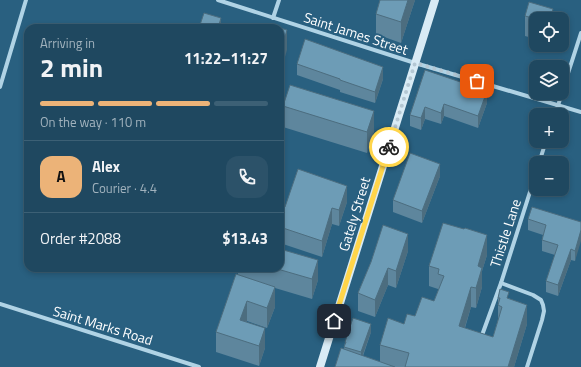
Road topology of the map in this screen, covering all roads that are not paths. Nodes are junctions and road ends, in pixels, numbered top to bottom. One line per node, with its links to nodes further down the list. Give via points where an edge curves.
1 (26, 0): 9 (street)
2 (218, 0): 5 (street, Saint James Street)
3 (279, 0): 5 (street)
4 (435, 0): 7 (street, Gately Street)
5 (273, 18): 7 (street, Saint James Street)
6 (581, 33): 8 (street)
7 (415, 63): 11 (street, Saint James Street); 19 (street, Gately Street)
8 (569, 71)
9 (0, 87)
10 (560, 100): 11 (street)
11 (558, 105): 12 (street); 13 (street, Saint James Street)
12 (557, 108)
13 (581, 112)
14 (529, 195): 15 (street, Thistle Lane)
15 (501, 283): 17 (street); 20 (street, Thistle Lane, via 533,295 541,300 543,305 542,320)
16 (0, 304): 18 (street, Saint Marks Road)
17 (480, 342)
18 (199, 367)
19 (320, 367)
20 (527, 367)

